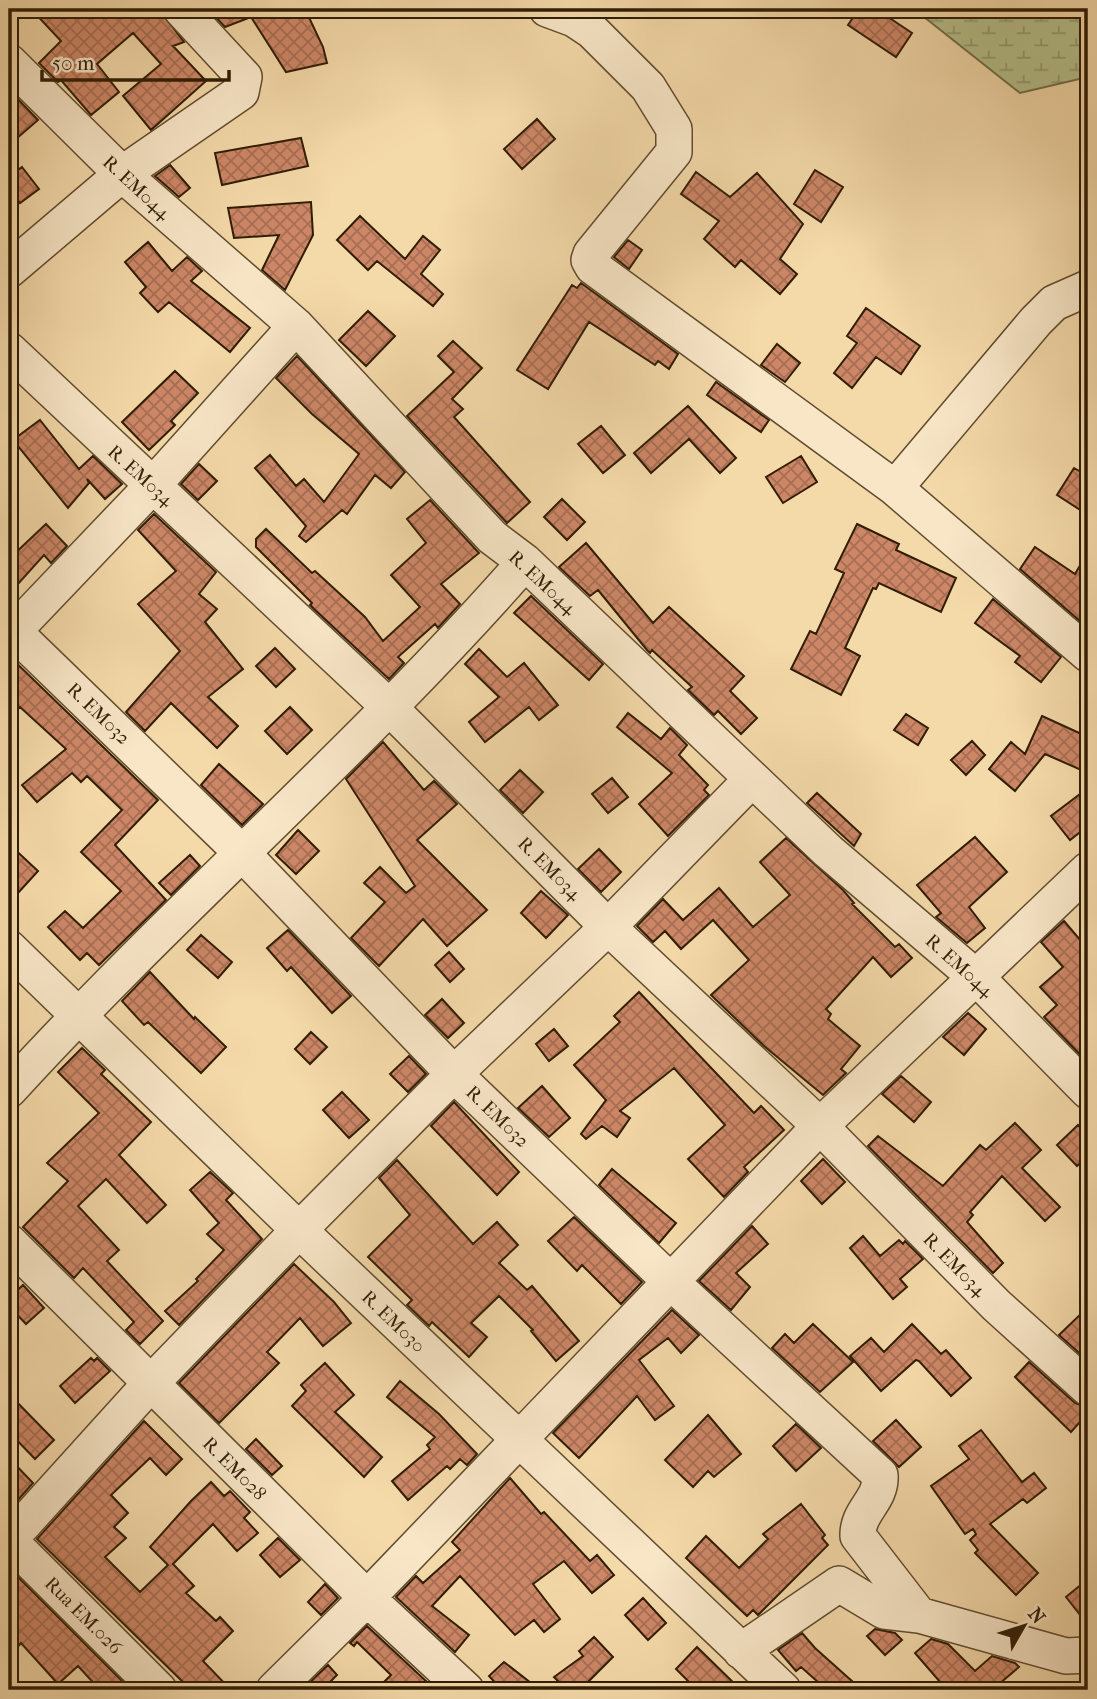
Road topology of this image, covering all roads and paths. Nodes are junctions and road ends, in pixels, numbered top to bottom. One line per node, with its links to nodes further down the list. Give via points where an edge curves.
1 (181, 9): 4 (street, via 245,83 232,100)
2 (547, 9): 10 (street, via 592,31 648,87 674,129 674,152 591,254 593,267)
3 (9, 62): 4 (street, R. EM044)
4 (122, 174): 5 (street); 7 (street, R. EM044)
5 (9, 270)
6 (1088, 288): 10 (street, via 1054,303 1036,321)
7 (296, 326): 9 (street); 11 (street, R. EM044, via 492,537)
8 (9, 350): 9 (street, R. EM034)
9 (153, 485): 12 (street); 14 (street, R. EM034)
10 (895, 488): 13 (street)
11 (525, 562): 14 (street); 15 (street, R. EM044)
12 (10, 631): 16 (street, R. EM032)
13 (1088, 654)
14 (389, 707): 16 (street); 18 (street, R. EM034)
15 (752, 779): 18 (street); 20 (street, R. EM044, via 828,851)
16 (241, 852): 21 (street); 22 (street, R. EM032)
17 (1088, 870): 20 (street)
18 (608, 927): 22 (street); 25 (street, R. EM034)
19 (9, 948): 21 (street, R. EM030)
20 (978, 979): 24 (street, R. EM044); 25 (street, via 924,1023)
21 (78, 1014): 23 (street); 26 (street, R. EM030)
22 (454, 1074): 26 (street); 28 (street, R. EM032)
23 (9, 1090)
24 (1088, 1091)
25 (820, 1126): 28 (street); 30 (street, R. EM034, via 996,1305)
26 (299, 1230): 29 (street); 31 (street, R. EM030)
27 (9, 1242): 29 (street, R. EM028)
28 (670, 1281): 31 (street); 34 (street, R. EM032, via 880,1475 881,1488 858,1523 858,1536)
29 (150, 1384): 32 (street); 33 (street, R. EM028)
30 (1088, 1388)
31 (519, 1439): 33 (street); 35 (street, R. EM030)
32 (9, 1540): 37 (street, Rua EM.026)
33 (367, 1598): 38 (street); 39 (street, R. EM028)
34 (919, 1615): 35 (street, via 884,1611 839,1584); 36 (street, via 1066,1656)
35 (741, 1651): 40 (street, R. EM030)
36 (1088, 1655)
37 (159, 1690)
38 (274, 1690)
39 (466, 1690)
40 (782, 1690)

